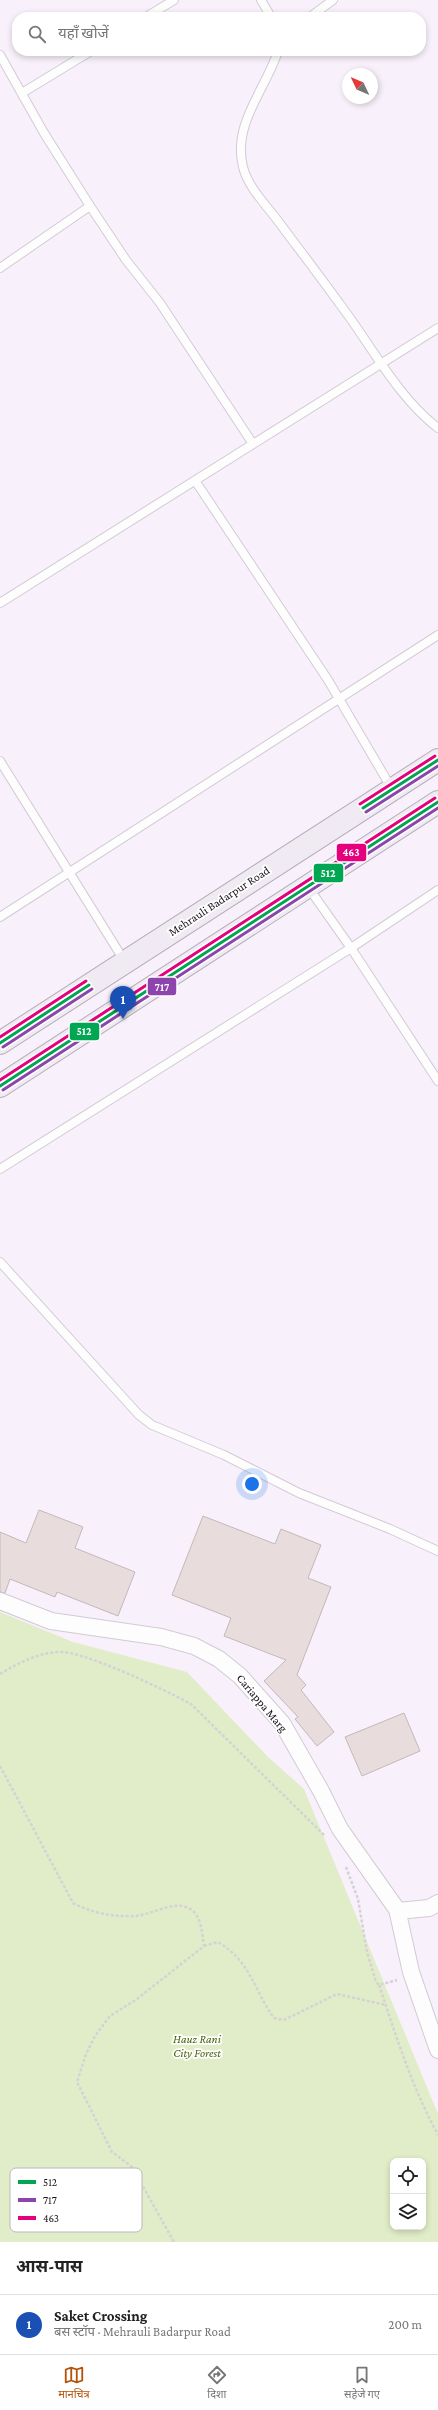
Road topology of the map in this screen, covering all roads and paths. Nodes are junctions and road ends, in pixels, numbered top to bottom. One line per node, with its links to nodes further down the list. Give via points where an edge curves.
1 (174, 0): 4 (lane)
2 (261, 0): 5 (lane)
3 (334, 0): 6 (lane)
4 (154, 12)
5 (269, 12)
6 (317, 12)
7 (0, 55): 10 (lane)
8 (83, 56): 10 (lane)
9 (276, 56): 14 (lane, via 252,103 242,140 243,168 256,192 355,323)
10 (22, 93): 11 (lane)
11 (90, 206): 12 (lane); 16 (lane, via 126,260 160,303)
12 (0, 268)
13 (438, 328): 14 (lane)
14 (382, 364): 15 (lane, via 424,418); 16 (lane)
15 (438, 428)
16 (253, 444): 17 (lane)
17 (196, 482): 18 (lane); 20 (lane)
18 (0, 603)
19 (438, 636): 20 (lane)
20 (339, 699): 23 (lane); 25 (lane)
21 (438, 760): 23 (main road, Mehrauli Badarpur Road)
22 (0, 761): 25 (lane)
23 (392, 789): 29 (main road, Mehrauli Badarpur Road)
24 (438, 802): 26 (main road)
25 (70, 872): 28 (lane); 31 (lane)
26 (307, 886): 30 (lane); 32 (main road)
27 (438, 890): 30 (lane)
28 (0, 917)
29 (166, 935): 31 (main road, Mehrauli Badarpur Road); 32 (main road)
30 (351, 948): 34 (lane); 36 (lane)
31 (125, 962): 33 (main road, Mehrauli Badarpur Road)
32 (186, 964): 35 (main road)
33 (0, 1043)
34 (438, 1081)
35 (0, 1086)
36 (0, 1169)
37 (0, 1262): 38 (lane, via 139,1415 152,1424 224,1454 299,1493)
38 (438, 1551)
39 (0, 1601): 45 (street, Cariappa Marg, via 51,1621 161,1637 194,1646 219,1659 240,1676 282,1723 340,1829)
40 (0, 1674): 42 (path, via 26,1659 58,1651 80,1655 164,1689 191,1704)
41 (0, 1766): 46 (path, via 73,1903 102,1914 136,1916 179,1905 193,1911 200,1921)
42 (325, 1836)
43 (345, 1863): 48 (path, via 358,1899 367,1952)
44 (438, 1903): 45 (street, via 429,1908)
45 (397, 1909): 47 (street)
46 (204, 1946): 49 (path, via 218,1942 232,1950 244,1964 274,2018 284,2020 337,1994); 52 (path, via 137,1999 110,2016 95,2036 86,2054 77,2082 112,2152)
47 (410, 1972): 48 (path, via 392,1983); 50 (street)
48 (379, 1985): 49 (path)
49 (386, 2005): 51 (path, via 417,2093)
50 (438, 2050)
51 (438, 2135)
52 (133, 2168)
53 (142, 2185): 54 (path)
54 (174, 2242)

